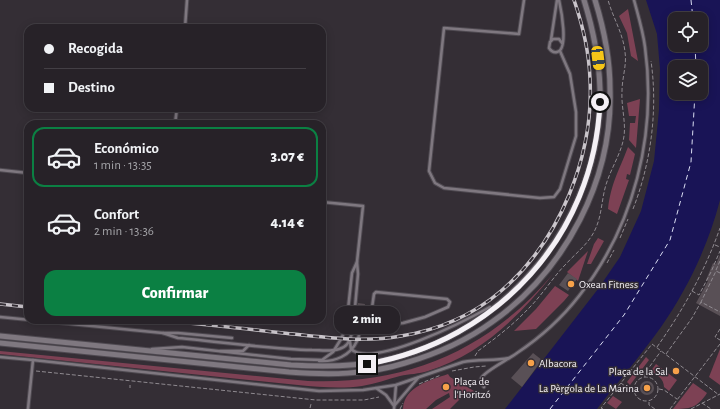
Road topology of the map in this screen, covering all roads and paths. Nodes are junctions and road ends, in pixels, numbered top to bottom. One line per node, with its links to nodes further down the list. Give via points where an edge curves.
1 (188, 0): 7 (lane)
2 (524, 0): 10 (lane, via 519,34 444,28 429,171 435,183 444,188 540,198 554,197 560,189 576,136 576,112 570,74)
3 (558, 0): 8 (lane); 9 (lane, via 564,27)
4 (584, 0): 31 (street, via 593,29 599,69 599,113 592,156 575,207 564,228 536,268)
5 (595, 0): 46 (street, via 606,44 610,90 607,137 594,186 572,234 543,275 513,305 471,335 443,350 405,364 364,372 324,374)
6 (634, 0): 57 (lane, via 645,46 648,89 645,141 640,169 627,212 601,265 573,304 540,336)
7 (185, 24)
8 (551, 40): 9 (lane, via 556,38); 10 (lane, via 550,50)
9 (562, 42): 10 (lane)
10 (560, 51)
11 (650, 56): 15 (path, via 653,87 651,139 646,167)
12 (0, 170): 13 (lane)
13 (24, 173)
14 (326, 202): 24 (lane, via 363,206)
15 (632, 211)
16 (629, 218): 18 (path)
17 (720, 228): 19 (path)
18 (620, 239)
19 (714, 245): 20 (path); 30 (path)
20 (720, 247)
21 (614, 251): 25 (path)
22 (720, 251): 27 (path)
23 (720, 261): 26 (path)
24 (357, 262): 36 (lane, via 352,273); 37 (lane)
25 (605, 266)
26 (716, 271): 28 (path); 29 (path)
27 (711, 272): 29 (path); 30 (path, via 699,295)
28 (720, 273)
29 (714, 274): 32 (path)
30 (692, 291): 49 (path)
31 (506, 299): 50 (street, via 481,318 440,341 412,353 367,364 310,366); 52 (lane, via 411,344 366,354 357,354)
32 (701, 302): 33 (path); 55 (path)
33 (720, 312)
34 (0, 317): 35 (lane)
35 (24, 319)
36 (347, 322): 37 (lane, via 350,319); 51 (lane)
37 (353, 322): 40 (lane)
38 (71, 324): 41 (lane)
39 (720, 329): 44 (path, via 715,337)
40 (352, 332): 45 (lane); 52 (lane, via 358,324 370,320 376,292 446,299 450,302 448,307 425,317 403,323 363,327)
41 (163, 333): 43 (lane); 48 (lane, via 178,338)
42 (0, 336): 50 (street)
43 (232, 338)
44 (720, 340)
45 (350, 342): 51 (lane); 52 (lane)
46 (0, 343)
47 (720, 344): 60 (path)
48 (250, 345): 51 (lane); 54 (lane, via 243,351)
49 (657, 347): 53 (path); 63 (path, via 652,344)
50 (140, 350): 54 (lane, via 182,348)
51 (334, 350): 59 (lane)
52 (351, 350): 59 (lane, via 334,360)
53 (661, 351): 55 (path); 61 (path, via 645,373)
54 (215, 352): 59 (lane)
55 (666, 354): 60 (path)
56 (0, 357): 58 (lane)
57 (509, 358): 62 (lane, via 473,360); 68 (lane, via 482,377 481,384)
58 (33, 360): 67 (lane, via 319,391); 78 (lane)
59 (320, 361)
60 (695, 376): 71 (path); 72 (path)
61 (645, 377): 69 (path, via 657,382); 70 (path, via 636,383)
62 (418, 378): 64 (lane); 77 (lane)
63 (621, 383): 70 (path, via 631,391); 79 (path, via 601,408)
64 (396, 384): 67 (lane); 77 (lane)
65 (130, 385): 66 (path)
66 (130, 388)
67 (375, 388): 77 (lane, via 386,395)
68 (484, 388)
69 (659, 389): 72 (path); 73 (path, via 656,397)
70 (634, 390): 73 (path, via 638,398)
71 (719, 394): 74 (path)
72 (677, 400): 81 (path)
73 (649, 401): 80 (path)
74 (702, 403): 82 (path); 83 (path)
75 (310, 404): 76 (path)
76 (310, 408)
77 (394, 408)
78 (28, 409)
79 (603, 409)
80 (654, 409)
81 (670, 409)
82 (691, 409)
83 (711, 409)

